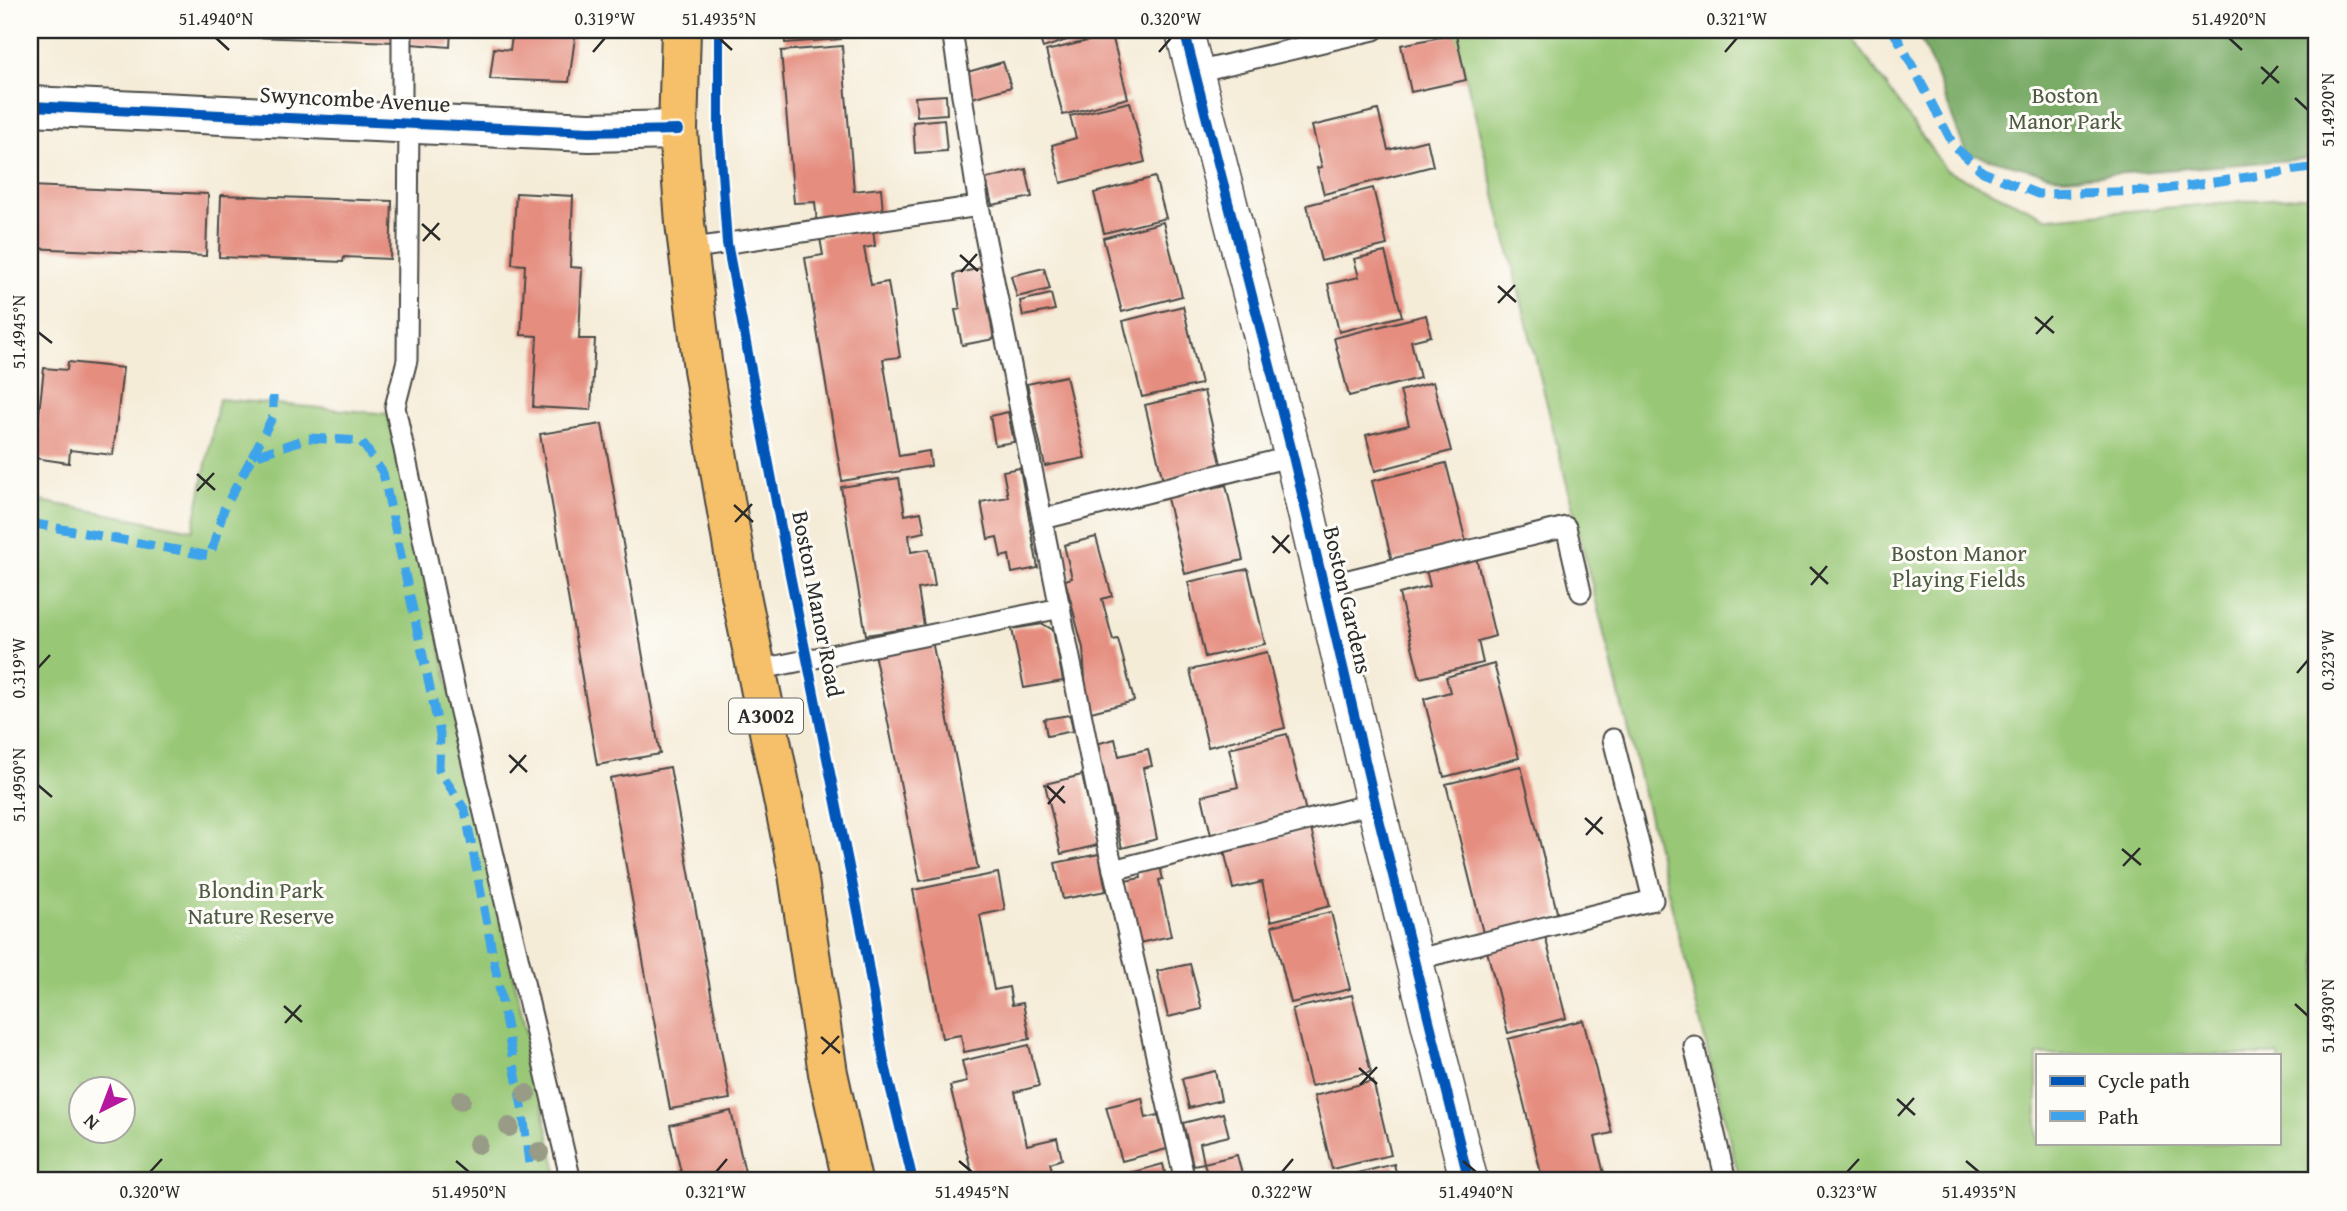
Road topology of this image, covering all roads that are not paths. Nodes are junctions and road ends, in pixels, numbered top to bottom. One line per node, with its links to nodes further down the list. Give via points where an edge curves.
1 (402, 30): 8 (lane)
2 (681, 30): 9 (main road, A3002)
3 (952, 30): 10 (lane)
4 (1184, 30): 6 (street, Boston Gardens)
5 (1374, 30): 6 (lane)
6 (1196, 72): 12 (street, Boston Gardens)
7 (30, 106): 8 (street, Swyncombe Avenue)
8 (405, 122): 9 (street, Swyncombe Avenue, via 589,132); 23 (lane, via 407,360 395,407 456,695)
9 (678, 130): 11 (main road, A3002)
10 (979, 206): 11 (lane); 13 (lane)
11 (688, 249): 17 (main road, A3002, via 703,369)
12 (1293, 456): 13 (lane); 14 (street, Boston Gardens)
13 (1044, 519): 16 (lane)
14 (1324, 586): 15 (lane, via 1566,527); 19 (street, Boston Gardens)
15 (1581, 592)
16 (1061, 608): 17 (lane); 20 (lane)
17 (757, 670): 24 (main road, A3002, via 797,867 828,1073)
18 (1613, 739): 21 (lane, via 1653,900)
19 (1375, 803): 20 (lane); 21 (street, Boston Gardens)
20 (1113, 870): 25 (lane)
21 (1414, 960): 26 (street, Boston Gardens)
22 (1694, 1046): 27 (lane)
23 (571, 1181)
24 (852, 1181)
25 (1185, 1181)
26 (1469, 1181)
27 (1726, 1181)

